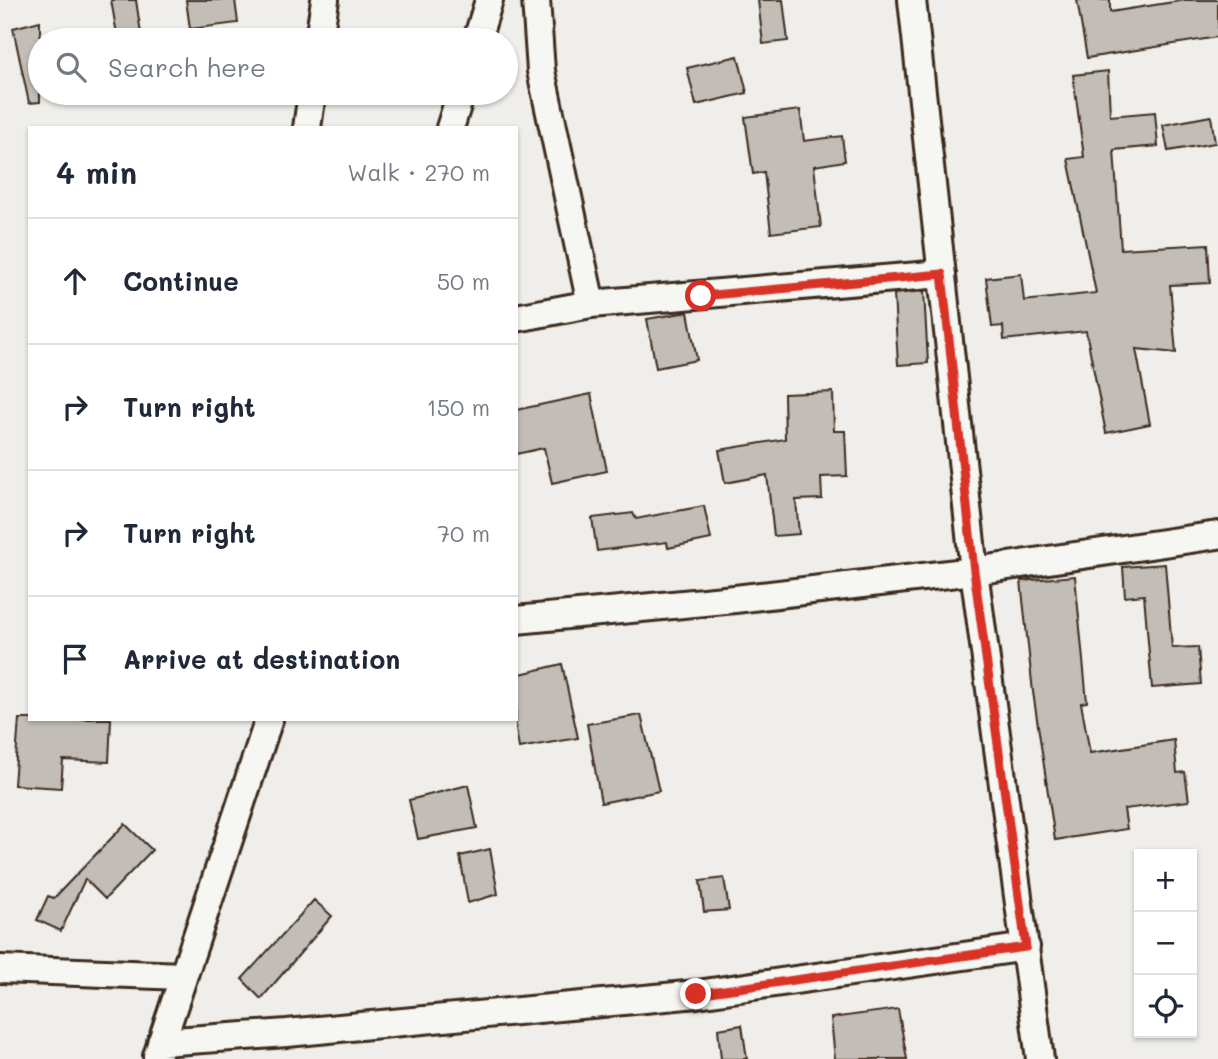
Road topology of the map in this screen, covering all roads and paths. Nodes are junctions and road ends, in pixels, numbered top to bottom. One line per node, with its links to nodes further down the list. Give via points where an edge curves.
1 (324, 0): 5 (street)
2 (489, 0): 6 (street)
3 (536, 0): 12 (street, via 541,71)
4 (912, 0): 11 (street)
5 (320, 28)
6 (481, 28)
7 (310, 105): 9 (street)
8 (457, 105): 10 (street)
9 (307, 126)
10 (451, 126)
11 (942, 274): 12 (street); 15 (street)
12 (591, 304): 13 (street)
13 (518, 318)
14 (1218, 535): 15 (street)
15 (974, 571): 16 (street); 18 (street)
16 (518, 620)
17 (268, 721): 20 (street)
18 (1026, 947): 21 (street, via 696,994); 22 (street)
19 (0, 969): 20 (street)
20 (183, 976): 21 (street)
21 (158, 1050)
22 (1040, 1059)

